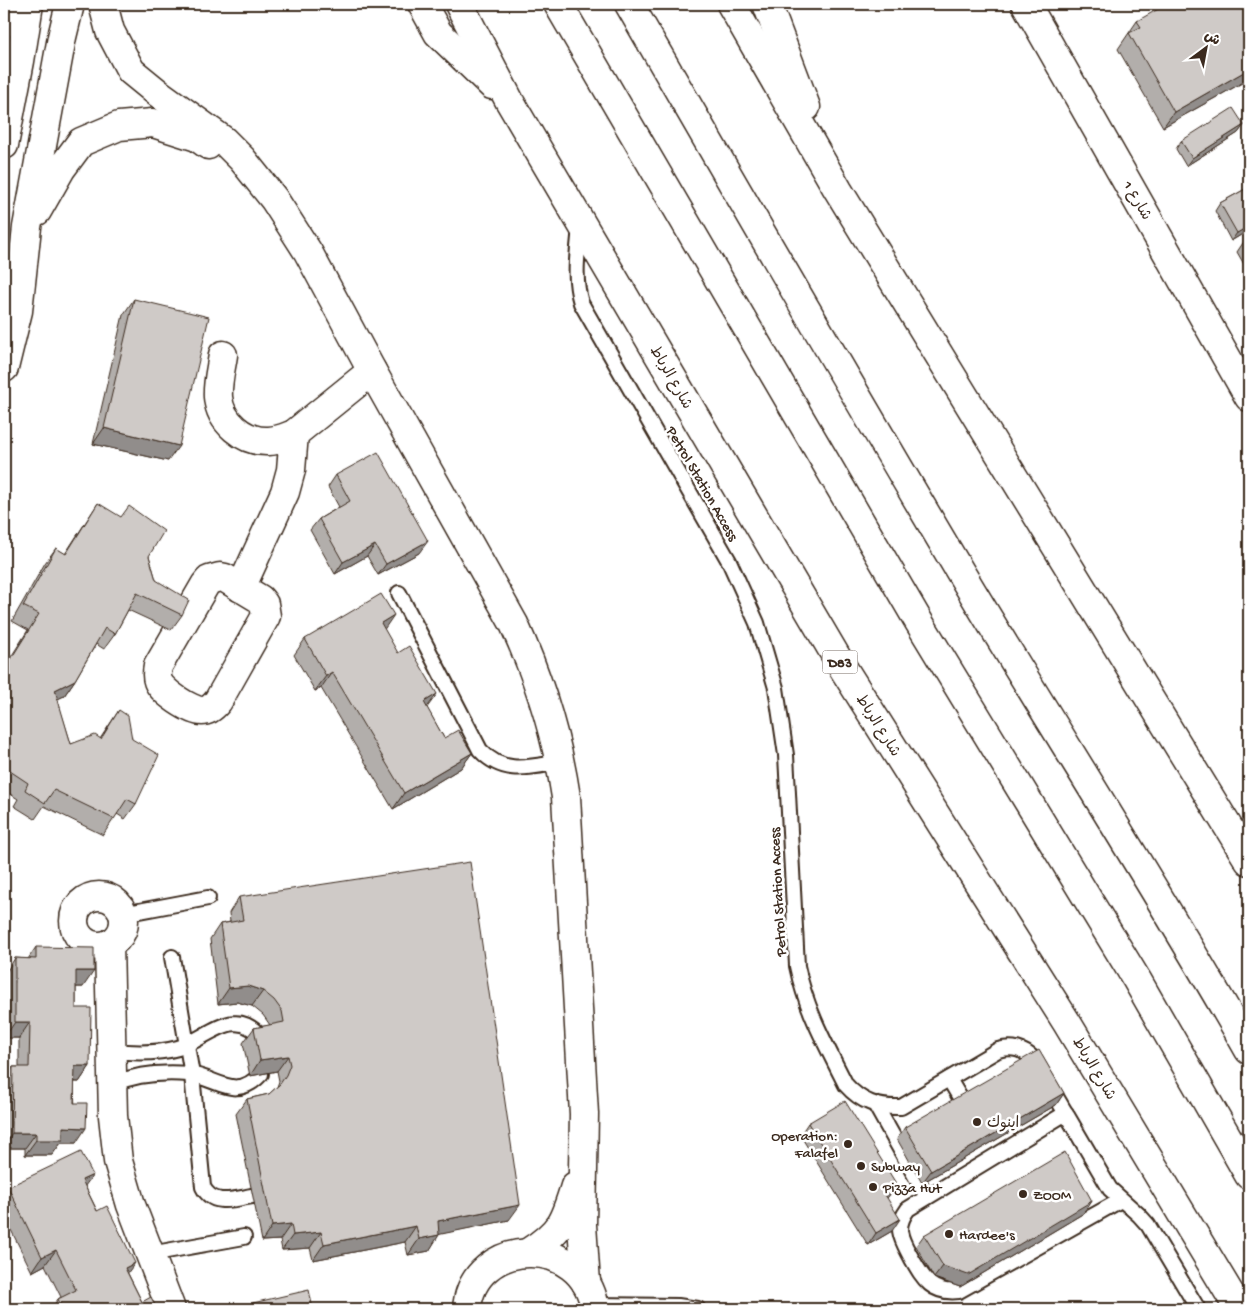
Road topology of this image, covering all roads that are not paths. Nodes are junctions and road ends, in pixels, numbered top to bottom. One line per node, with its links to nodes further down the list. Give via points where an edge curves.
1 (14, 4): 12 (main road)
2 (29, 4): 14 (main road)
3 (70, 4): 18 (main road)
4 (102, 4): 15 (main road, via 110,31 130,71 223,140)
5 (422, 4): 13 (main road, via 438,32)
6 (459, 4): 13 (main road, شارع الرباط / D83)
7 (558, 4): 44 (main road, via 919,622 1137,980)
8 (629, 4): 34 (main road, via 967,582 1191,948)
9 (731, 4): 16 (main road)
10 (767, 4): 16 (main road)
11 (1026, 4): 22 (main road, شارع 1)
12 (4, 22)
13 (510, 102): 17 (main road, شارع الرباط / D83)
14 (4, 145)
15 (242, 159): 18 (main road, via 197,137 153,123 119,126 81,142); 21 (main road, via 274,199 308,252)
16 (838, 190): 27 (main road)
17 (580, 220): 41 (lane, Petrol Station Access, via 576,277 581,303 729,561 756,623 776,688 785,746 795,947 801,984 813,1020 846,1085 859,1098); 56 (main road, شارع الرباط / D83, via 843,668 1067,1023)
18 (27, 227): 20 (main road, via 18,311)
19 (223, 355): 23 (main road, via 218,399 230,424 241,434 254,439 274,440)
20 (4, 368)
21 (372, 371): 23 (main road); 26 (main road, via 514,624 531,661)
22 (1246, 382)
23 (294, 434): 24 (main road, via 284,492)
24 (241, 588): 24 (main road, via 264,604 266,616 218,701 208,710 195,710 161,688 158,666 209,580 225,578)
25 (399, 593): 26 (lane, via 480,750 494,763 512,768)
26 (561, 762): 43 (main road, via 566,797 582,1070)
27 (1249, 861)
28 (208, 898): 29 (lane)
29 (123, 914): 30 (main road, via 122,931); 30 (main road, via 112,899 103,896 85,900 74,915 77,933 83,940 100,946)
30 (109, 944): 35 (main road)
31 (172, 957): 33 (lane)
32 (263, 1040): 33 (lane, via 250,1026 232,1023)
33 (186, 1045): 35 (lane, via 170,1050); 37 (lane)
34 (1249, 1050)
35 (112, 1051): 39 (main road)
36 (260, 1074): 37 (lane, via 247,1085 230,1088)
37 (192, 1075): 39 (lane, via 138,1077); 45 (lane, via 203,1187 210,1197 222,1201)
38 (949, 1079): 40 (lane); 41 (lane, Petrol Station Access, via 901,1107); 42 (lane, Petrol Station Access, via 998,1050 1018,1049 1034,1059)
39 (113, 1084): 50 (main road, via 118,1161)
40 (962, 1102)
41 (876, 1106): 46 (lane)
42 (1066, 1113): 46 (lane, via 991,1151); 47 (lane, Petrol Station Access, via 1106,1183)
43 (584, 1158): 49 (main road, via 566,1216 553,1234); 51 (main road, via 582,1225)
44 (1249, 1175)
45 (252, 1196)
46 (927, 1198): 47 (lane, via 904,1215 900,1237 927,1282 950,1292 959,1291)
47 (1121, 1200): 55 (lane, Petrol Station Access, via 1148,1225)
48 (244, 1237): 50 (lane)
49 (529, 1252): 51 (main road, via 561,1260 575,1270); 52 (main road, via 511,1255 482,1274 472,1289)
50 (150, 1254): 53 (main road)
51 (591, 1299): 54 (lane)
52 (466, 1308)
53 (171, 1309)
54 (698, 1309)
55 (1198, 1309)
56 (1239, 1309)

